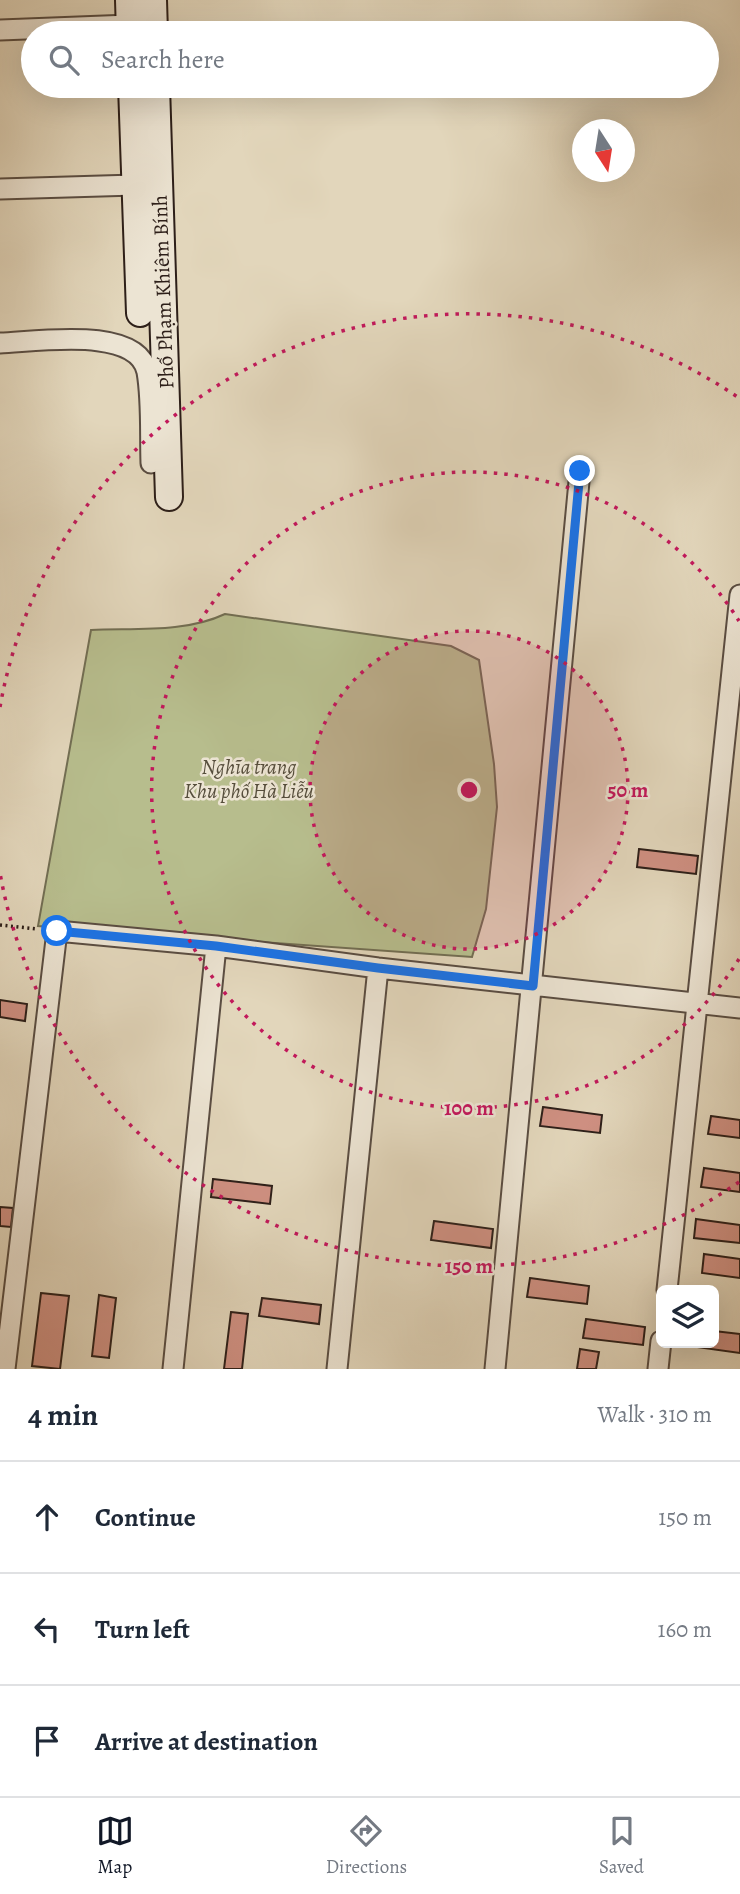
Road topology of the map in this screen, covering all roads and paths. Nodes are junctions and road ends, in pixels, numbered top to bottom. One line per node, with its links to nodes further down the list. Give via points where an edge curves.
1 (153, 0): 2 (street)
2 (137, 21)
3 (21, 29): 4 (street)
4 (0, 30)
5 (132, 98): 7 (street, Phố Phạm Khiêm Bính)
6 (156, 98): 13 (street, Phố Phạm Khiêm Bính)
7 (135, 185): 8 (street); 9 (street, Phố Phạm Khiêm Bính)
8 (0, 189)
9 (140, 313)
10 (0, 343): 11 (street, via 104,340 136,353 146,370)
11 (151, 463)
12 (580, 471): 19 (street)
13 (169, 497)
14 (740, 595): 20 (street)
15 (0, 925): 16 (path)
16 (57, 931): 17 (street); 24 (street)
17 (216, 946): 18 (street); 25 (street)
18 (378, 968): 19 (street); 26 (street)
19 (533, 986): 20 (street); 27 (street)
20 (697, 1003): 21 (street); 22 (street)
21 (740, 1007)
22 (668, 1285)
23 (660, 1348): 28 (street)
24 (5, 1369)
25 (173, 1369)
26 (337, 1369)
27 (495, 1369)
28 (658, 1369)

